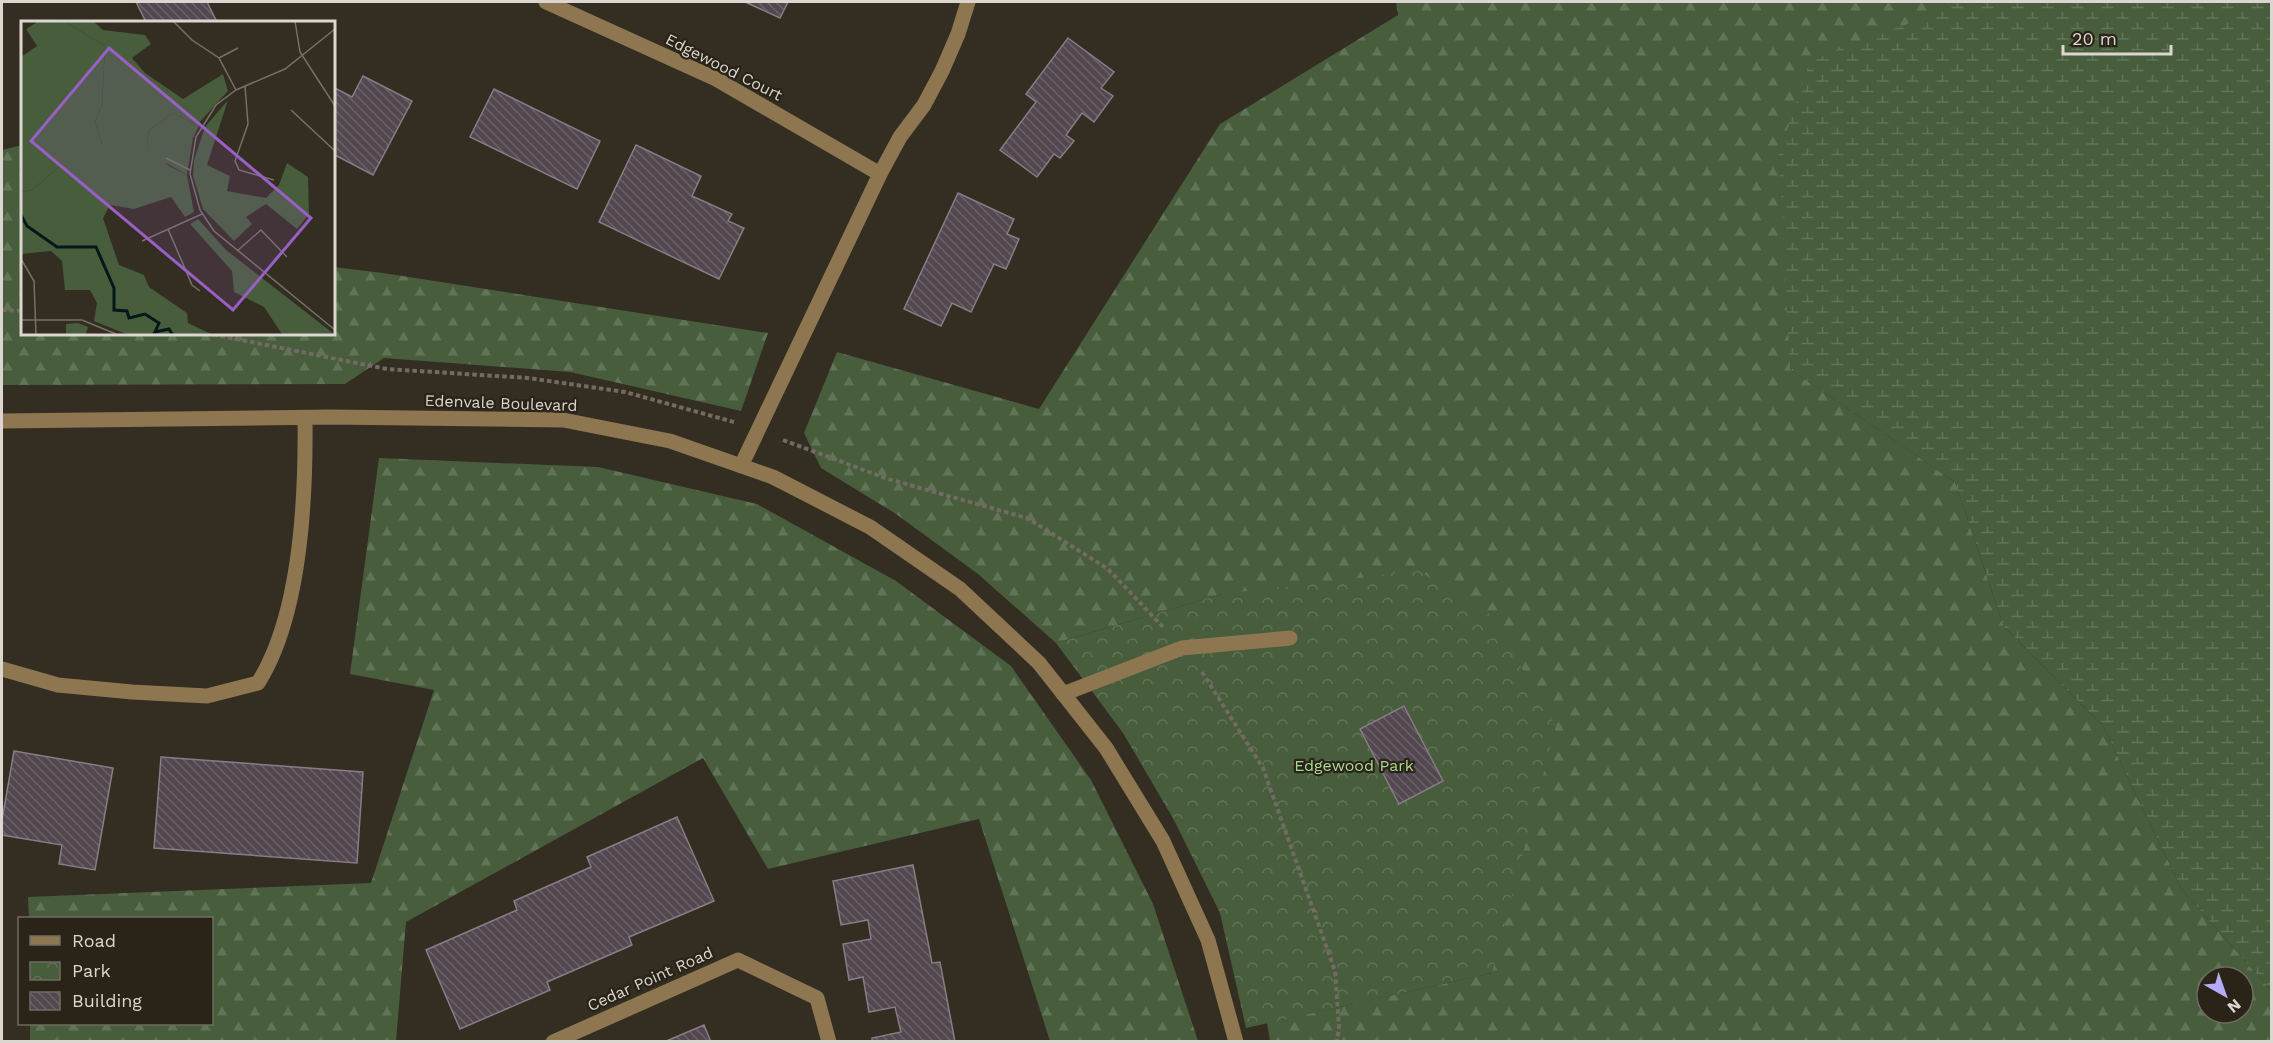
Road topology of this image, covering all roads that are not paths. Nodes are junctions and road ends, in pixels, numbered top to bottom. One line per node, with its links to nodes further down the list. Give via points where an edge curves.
1 (546, 2): 3 (street, Edgewood Court, via 716,79)
2 (969, 2): 3 (street, via 942,71)
3 (880, 174): 6 (street)
4 (305, 418): 5 (street, Edenvale Boulevard); 6 (street, Edenvale Boulevard, via 563,420 670,441); 8 (street, via 306,472 291,594 272,662 258,683 207,696 143,693 58,685)
5 (2, 421)
6 (741, 466): 9 (street, Edenvale Boulevard, via 773,477 870,527 960,589 1039,663)
7 (1290, 638): 9 (street, via 1182,648)
8 (2, 669)
9 (1063, 694): 12 (street, Edenvale Boulevard, via 1106,748 1162,841 1208,940)
10 (553, 1041): 11 (street, Cedar Point Road, via 738,960 817,998)
11 (829, 1041)
12 (1236, 1041)

